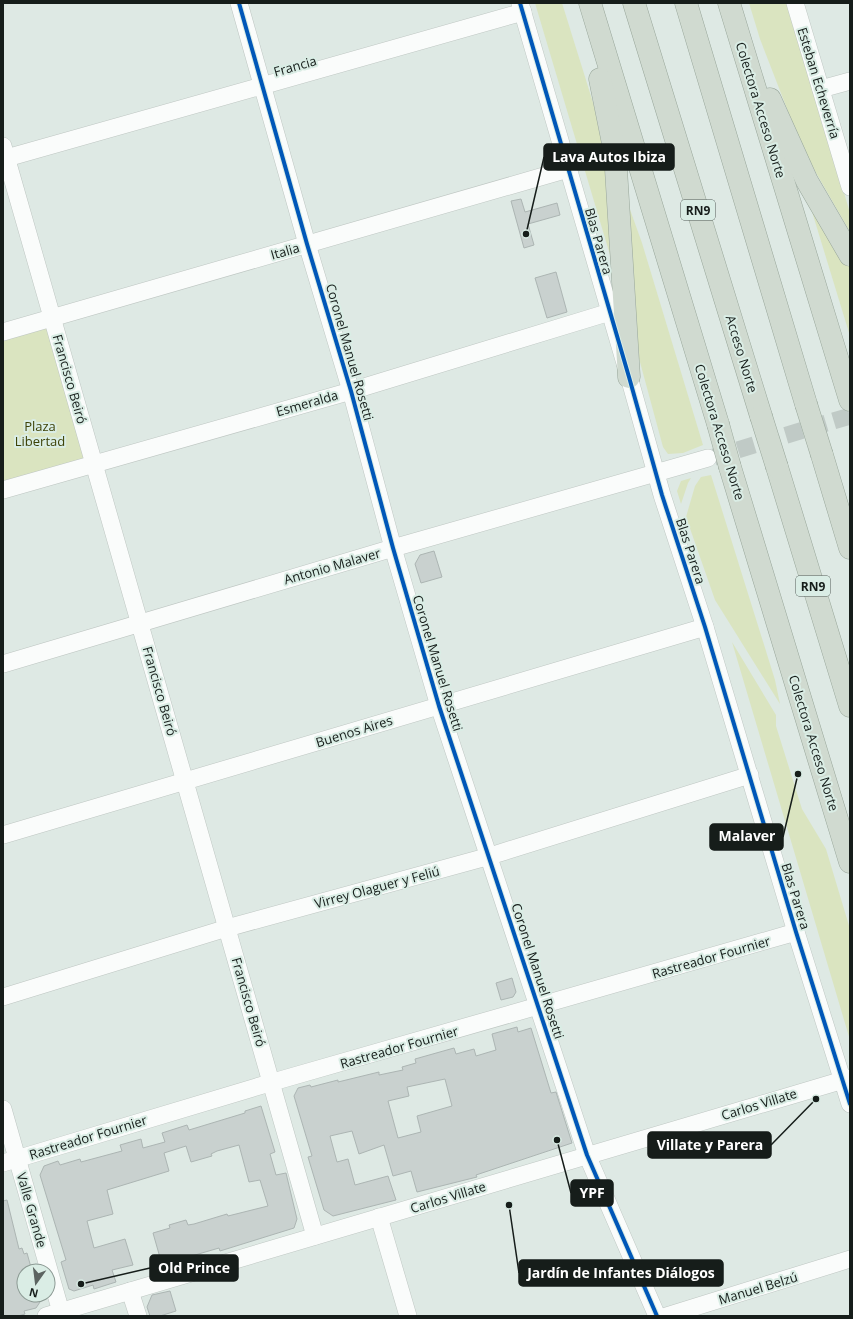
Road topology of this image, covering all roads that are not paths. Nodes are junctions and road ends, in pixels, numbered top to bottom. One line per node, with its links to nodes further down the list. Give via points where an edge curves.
1 (239, 3): 10 (street, Coronel Manuel Rosetti)
2 (585, 3): 20 (highway, via 615,153)
3 (590, 3): 38 (highway, Colectora Acceso Norte, bridge)
4 (634, 3): 33 (highway, Acceso Norte / RN9, bridge)
5 (686, 3): 28 (highway, bridge)
6 (795, 3): 11 (street, Esteban Echeverría)
7 (521, 7): 10 (street, Francia); 13 (street, Blas Parera)
8 (731, 9): 16 (highway, via 807,181); 22 (highway, Colectora Acceso Norte)
9 (850, 81): 11 (street)
10 (262, 85): 12 (street, Francia); 15 (street, Coronel Manuel Rosetti)
11 (821, 90): 14 (street, Esteban Echeverría)
12 (4, 154): 18 (street, Francisco Beiró)
13 (568, 169): 15 (street, Italia); 17 (street, Blas Parera)
14 (850, 187)
15 (308, 244): 18 (street, Italia); 21 (street, Coronel Manuel Rosetti)
16 (850, 255)
17 (610, 312): 20 (street, Blas Parera); 21 (street, Esmeralda)
18 (52, 318): 19 (street, Italia); 24 (street, Francisco Beiró)
19 (3, 332)
20 (629, 377): 25 (street, Blas Parera)
21 (352, 391): 24 (street, Esmeralda); 27 (street, Coronel Manuel Rosetti)
22 (849, 397)
23 (708, 458): 25 (street, Antonio Malaver)
24 (93, 463): 26 (street, Esmeralda); 29 (street, Francisco Beiró)
25 (656, 474): 27 (street, Antonio Malaver); 30 (street, Blas Parera)
26 (3, 490)
27 (393, 548): 29 (street, Antonio Malaver); 32 (street, Coronel Manuel Rosetti)
28 (850, 548)
29 (141, 622): 31 (street, Antonio Malaver); 35 (street, Francisco Beiró)
30 (705, 627): 32 (street, Buenos Aires); 34 (street, Blas Parera)
31 (3, 664)
32 (439, 706): 35 (street, Buenos Aires); 37 (street, Coronel Manuel Rosetti)
33 (850, 706)
34 (750, 776): 37 (street, Virrey Olaguer y Feliú); 40 (street, Blas Parera)
35 (185, 781): 36 (street, Buenos Aires); 39 (street, Francisco Beiró)
36 (3, 835)
37 (490, 856): 39 (street, Virrey Olaguer y Feliú); 42 (street, Coronel Manuel Rosetti)
38 (850, 862)
39 (227, 928): 41 (street, Virrey Olaguer y Feliú); 44 (street, Francisco Beiró)
40 (796, 932): 42 (street, Rastreador Fournier); 43 (street, Blas Parera)
41 (3, 997)
42 (538, 1007): 44 (street, Rastreador Fournier); 47 (street, Coronel Manuel Rosetti)
43 (846, 1079): 45 (street, Blas Parera); 47 (street, Carlos Villate)
44 (273, 1082): 48 (street, Rastreador Fournier); 50 (street, Francisco Beiró)
45 (850, 1104)
46 (3, 1109): 48 (street, Valle Grande)
47 (587, 1156): 49 (street, Carlos Villate); 56 (street, Coronel Manuel Rosetti)
48 (10, 1161): 53 (street, Valle Grande)
49 (379, 1217): 50 (street, Carlos Villate); 55 (street)
50 (315, 1236): 52 (street, Carlos Villate)
51 (850, 1259): 57 (street, Manuel Belzú)
52 (130, 1291): 53 (street, Carlos Villate); 54 (street)
53 (54, 1314)
54 (138, 1316)
55 (408, 1316)
56 (657, 1316)
57 (666, 1316)

